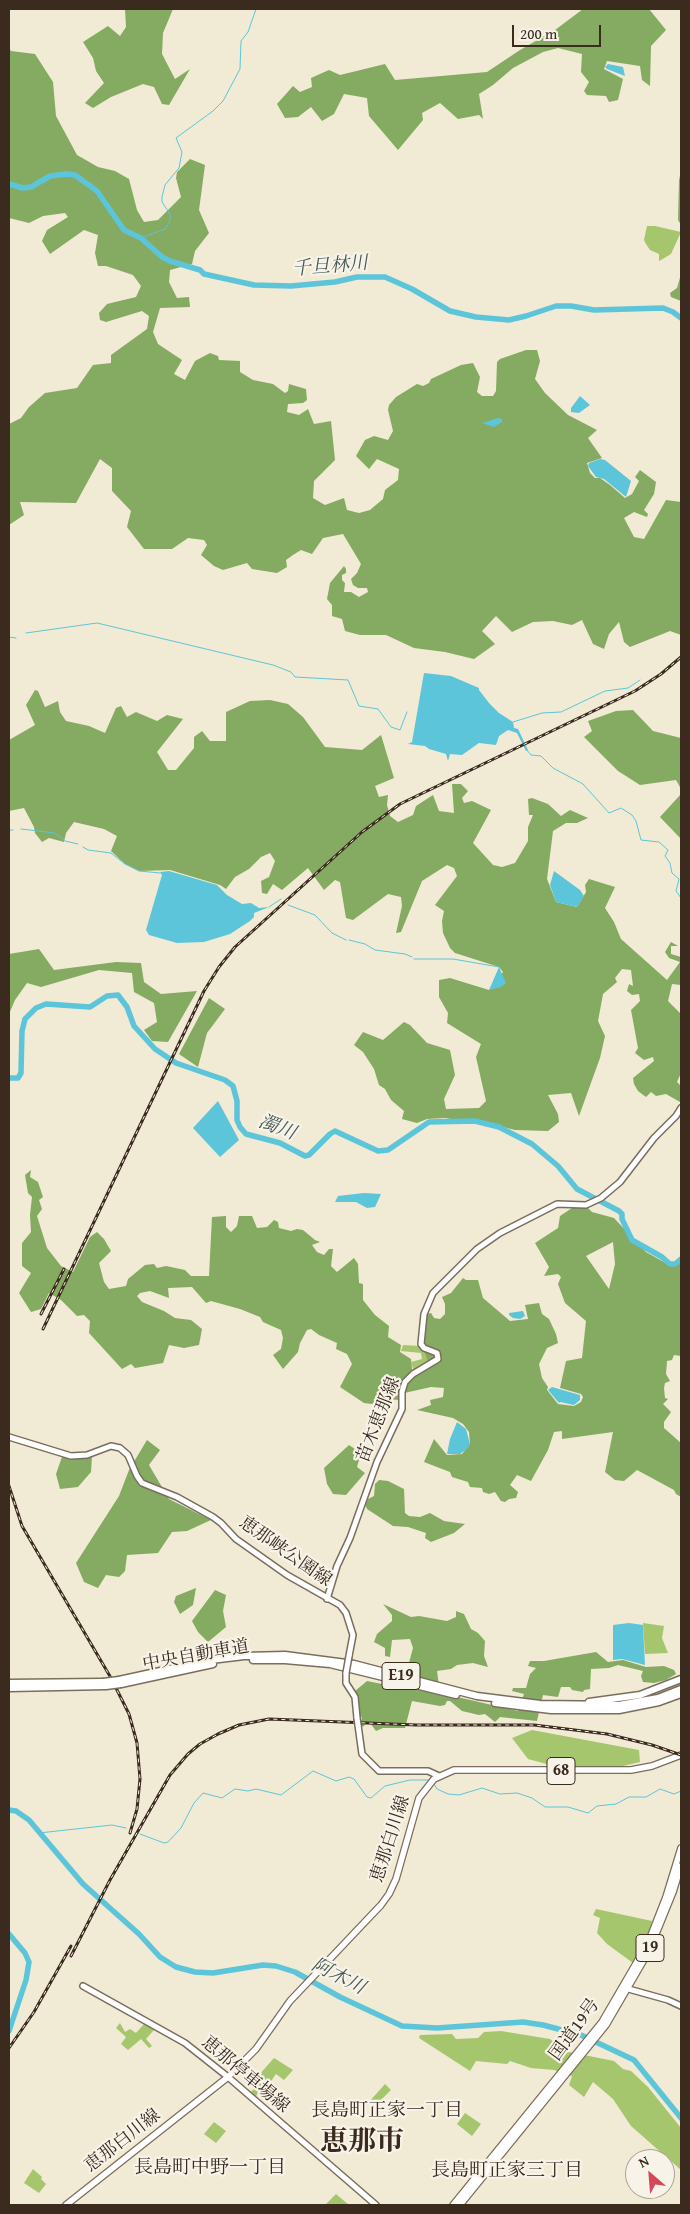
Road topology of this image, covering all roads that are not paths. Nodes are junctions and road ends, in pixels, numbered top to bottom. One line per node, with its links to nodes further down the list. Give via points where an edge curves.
1 (681, 1108): 3 (main road, 苗木恵那線, via 620,1182 602,1198 586,1205 557,1204 500,1233 477,1249 433,1293 424,1314 421,1344 437,1353 438,1359 405,1382 400,1413 377,1462)
2 (9, 1437): 3 (main road, 恵那峡公園線, via 71,1456 87,1455 111,1446 120,1448 128,1455 142,1484 177,1497 221,1522 232,1536)
3 (327, 1599): 13 (main road, 恵那峡公園線, bridge, via 340,1605 348,1618 354,1640 346,1682 355,1697 362,1754 379,1771 428,1771)
4 (681, 1679): 11 (highway, via 640,1695)
5 (120, 1682): 7 (highway, 中央自動車道 / E19, bridge); 10 (highway, 中央自動車道 / E19, via 228,1662 277,1659 330,1664 475,1700 551,1710 619,1710); 11 (highway, 中央自動車道 / E19, via 211,1660 285,1655 354,1664 491,1698)
6 (9, 1683): 7 (highway, 中央自動車道 / E19)
7 (104, 1684): 8 (highway, 中央自動車道 / E19)
8 (9, 1688)
9 (681, 1689): 11 (highway, 中央自動車道 / E19, via 658,1698 619,1705)
10 (681, 1694)
11 (556, 1706)
12 (681, 1754): 13 (main road, 68, via 652,1766 626,1770 454,1770)
13 (434, 1779): 19 (main road, 恵那白川線, via 419,1798 390,1894 290,2001 256,2048)
14 (681, 1848): 17 (main road, 国道19号 / 19, via 648,1943)
15 (681, 1866): 17 (main road, 国道19号 / 19, via 658,1931)
16 (83, 1986): 19 (main road, 恵那停車場線, via 185,2043)
17 (626, 1988): 18 (main road); 20 (main road, 国道19号 / 19, via 604,2023)
18 (681, 2006)
19 (228, 2077): 21 (main road, 恵那白川線); 22 (main road, 恵那停車場線)
20 (562, 2077): 23 (main road, 国道19号 / 19); 24 (main road, 国道19号 / 19)
21 (66, 2205)
22 (376, 2205)
23 (453, 2205)
24 (460, 2205)

